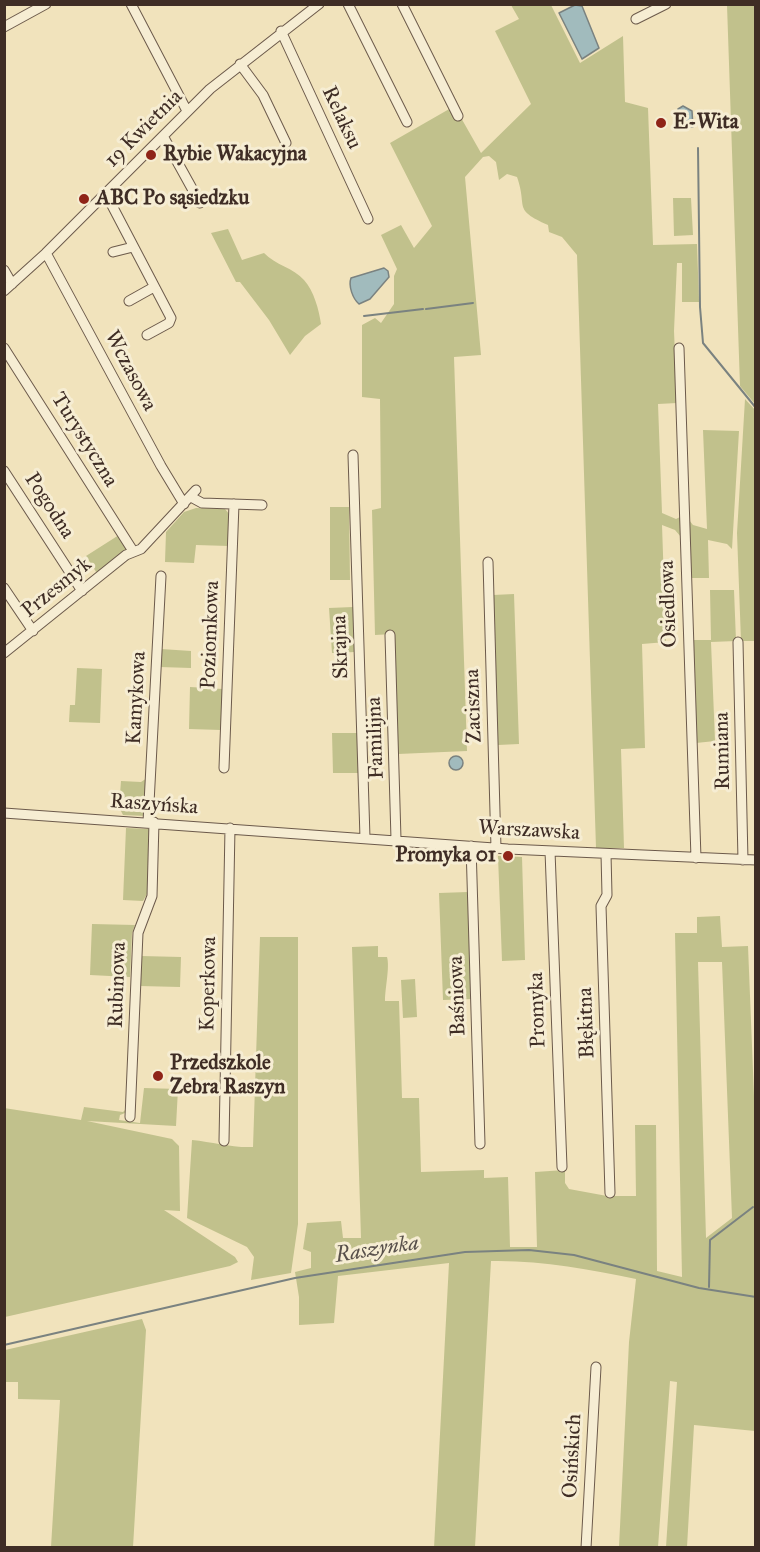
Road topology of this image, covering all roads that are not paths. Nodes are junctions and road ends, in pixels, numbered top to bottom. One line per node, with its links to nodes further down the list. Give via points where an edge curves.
1 (46, 4): 8 (street)
2 (131, 4): 11 (street)
3 (319, 4): 9 (street, 19 Kwietnia)
4 (348, 4): 13 (street)
5 (402, 4): 12 (street)
6 (666, 4): 7 (street)
7 (636, 19)
8 (4, 27)
9 (281, 31): 10 (street, 19 Kwietnia); 18 (street, Relaksu)
10 (240, 64): 11 (street, 19 Kwietnia); 15 (street, via 264,95)
11 (187, 111): 14 (street, 19 Kwietnia)
12 (458, 116)
13 (407, 122)
14 (163, 136): 16 (street, 19 Kwietnia); 17 (street)
15 (286, 142)
16 (106, 194): 19 (street); 21 (street, 19 Kwietnia)
17 (200, 203)
18 (368, 219)
19 (133, 247): 20 (street); 24 (street)
20 (113, 252)
21 (46, 253): 23 (street, 19 Kwietnia); 31 (street, Wczasowa, via 161,466)
22 (4, 270): 23 (street)
23 (8, 287)
24 (154, 287): 25 (street); 26 (street, via 172,321)
25 (129, 301)
26 (147, 335)
27 (4, 348): 34 (street, Turystyczna)
28 (679, 348): 54 (street, Osiedlowa)
29 (353, 455): 48 (street, Skrajna)
30 (4, 471): 38 (street, Pogodna)
31 (190, 497): 32 (street, via 199,502); 34 (street, Przesmyk, via 141,549)
32 (234, 504): 33 (street); 43 (street, Poziomkowa)
33 (262, 505)
34 (133, 551): 38 (street, Przesmyk)
35 (488, 562): 51 (street, Zaciszna)
36 (161, 576): 45 (street, Kamykowa)
37 (4, 588): 39 (street)
38 (82, 591): 39 (street, Przesmyk)
39 (33, 631): 42 (street, Przesmyk)
40 (390, 635): 49 (street, Familijna)
41 (738, 642): 55 (street, Rumiana)
42 (4, 653)
43 (224, 768)
44 (4, 813): 45 (street, Raszyńska)
45 (151, 822): 46 (street, Raszyńska); 57 (street, Rubinowa, via 152,896 138,933)
46 (230, 828): 47 (street, Raszyńska); 58 (street, Koperkowa)
47 (300, 832): 48 (street, Warszawska)
48 (365, 838): 49 (street, Warszawska)
49 (396, 839): 50 (street, Warszawska)
50 (471, 846): 51 (street, Warszawska); 59 (street, Baśniowa)
51 (496, 848): 52 (street, Warszawska)
52 (550, 851): 53 (street, Warszawska); 60 (street, Promyka)
53 (606, 854): 54 (street, Warszawska); 61 (street, Błękitna, via 607,895 601,906)
54 (696, 858): 55 (street, Warszawska)
55 (743, 860): 56 (street, Warszawska)
56 (756, 860)
57 (130, 1117)
58 (224, 1142)
59 (480, 1144)
60 (562, 1167)
61 (610, 1193)
62 (596, 1367): 63 (street, Osińskich)
63 (586, 1548)

